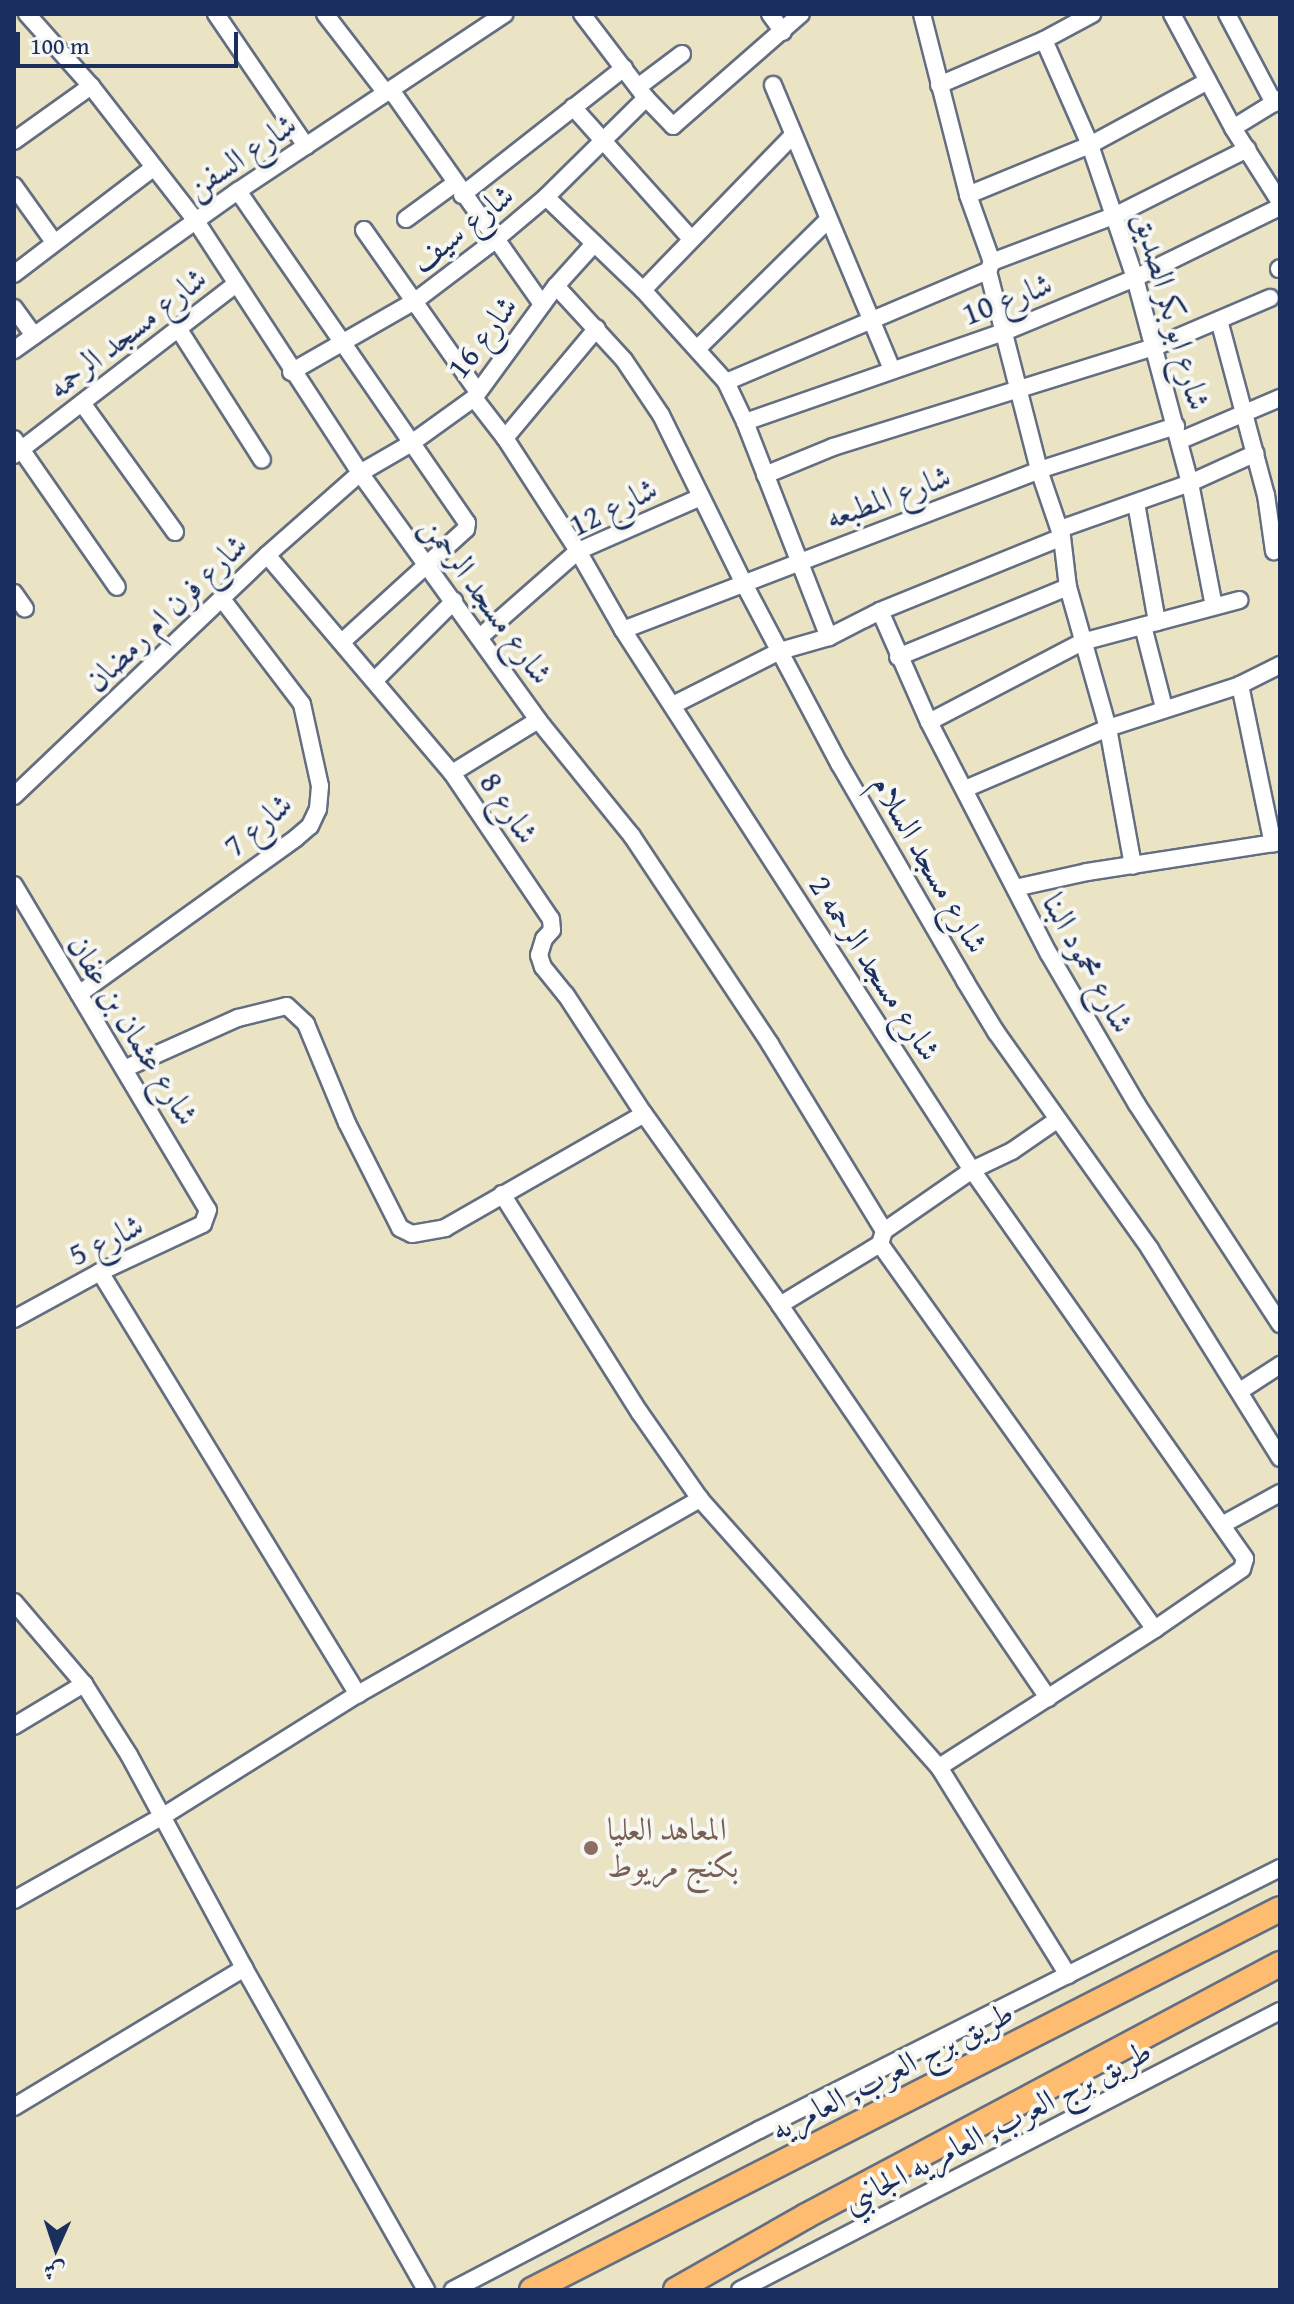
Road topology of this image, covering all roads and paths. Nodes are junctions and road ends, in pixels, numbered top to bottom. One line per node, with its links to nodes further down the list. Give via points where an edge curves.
1 (216, 14): 30 (street)
2 (325, 14): 21 (street)
3 (504, 14): 21 (street, شارع السفن)
4 (582, 14): 16 (street)
5 (770, 14): 13 (street)
6 (801, 14): 13 (street)
7 (922, 14): 19 (street)
8 (1092, 14): 12 (street)
9 (1172, 14): 17 (street)
10 (1227, 14): 23 (street)
11 (23, 18): 20 (street, شارع مسجد الرحمن)
12 (1065, 20): 14 (street)
13 (783, 32): 22 (street, via 673,126)
14 (1044, 40): 19 (street); 29 (street, شارع ابو بكر الصديق)
15 (682, 54): 22 (street, شارع سيف)
16 (624, 68): 22 (street); 24 (street)
17 (1208, 81): 25 (street); 29 (street)
18 (773, 85): 26 (street)
19 (939, 85): 36 (street)
20 (91, 86): 27 (street); 32 (street, شارع مسجد الرحمن)
21 (388, 91): 30 (street, شارع السفن); 34 (street)
22 (642, 93): 28 (street, شارع سيف)
23 (1277, 101): 25 (street)
24 (573, 107): 28 (street); 34 (street)
25 (1233, 128): 31 (street)
26 (793, 135): 41 (street); 44 (street)
27 (14, 141)
28 (602, 142): 37 (street, شارع سيف); 44 (street)
29 (1090, 145): 36 (street); 39 (street, شارع ابو بكر الصديق)
30 (306, 146): 35 (street, شارع السفن)
31 (1247, 149): 38 (street); 39 (street)
32 (153, 168): 42 (street, شارع مسجد الرحمن); 46 (street)
33 (14, 186): 46 (street)
34 (458, 189): 40 (street); 45 (street)
35 (238, 191): 42 (street, شارع السفن); 64 (street)
36 (968, 195): 48 (street)
37 (546, 197): 45 (street, شارع سيف); 47 (street)
38 (1280, 204): 50 (street, شارع 10)
39 (1116, 215): 48 (street); 50 (street, شارع ابو بكر الصديق)
40 (406, 219)
41 (828, 220): 58 (street); 66 (street)
42 (196, 221): 51 (street, شارع مسجد الرحمن); 63 (street, شارع السفن)
43 (364, 230): 55 (street)
44 (690, 238): 53 (street)
45 (494, 241): 55 (street, شارع سيف); 56 (street)
46 (54, 242): 49 (street)
47 (594, 244): 52 (street, شارع 16); 53 (street)
48 (990, 266): 58 (street); 62 (street)
49 (14, 274)
50 (1135, 278): 62 (street, شارع 10); 65 (street, شارع ابو بكر الصديق)
51 (236, 284): 60 (street, شارع مسجد الرحمه); 69 (street, شارع مسجد الرحمن)
52 (556, 286): 56 (street, شارع 16); 61 (street, شارع مسجد السلام)
53 (643, 290): 66 (street)
54 (1270, 298): 59 (street)
55 (415, 301): 64 (street, شارع سيف); 72 (street)
56 (542, 304): 72 (street, شارع 16)
57 (14, 308): 63 (street)
58 (869, 319): 68 (street); 70 (street)
59 (1219, 320): 65 (street); 75 (street)
60 (178, 328): 74 (street, شارع مسجد الرحمه); 82 (street)
61 (597, 328): 78 (street); 87 (street, شارع مسجد السلام, via 661,415)
62 (1004, 332): 68 (street, شارع 10); 71 (street)
63 (34, 336): 67 (street, شارع السفن)
64 (342, 344): 69 (street, شارع سيف); 79 (street)
65 (1155, 347): 71 (street); 77 (street, شارع ابو بكر الصديق)
66 (698, 348): 70 (street)
67 (14, 350)
68 (892, 369): 76 (street, شارع 10)
69 (291, 372): 84 (street, شارع مسجد الرحمن)
70 (726, 382): 76 (street)
71 (1019, 388): 83 (street); 85 (street, via 819,452)
72 (476, 395): 78 (street, شارع مسجد الرحمه 2); 79 (street, شارع 16)
73 (1280, 398): 75 (street, شارع المطبعه)
74 (82, 403): 80 (street, شارع مسجد الرحمه); 89 (street)
75 (1245, 412): 77 (street, شارع المطبعه); 81 (street)
76 (745, 422): 85 (street)
77 (1178, 433): 83 (street, شارع المطبعه); 86 (street, شارع ابو بكر الصديق)
78 (505, 438): 91 (street, شارع مسجد الرحمه 2)
79 (410, 444): 84 (street, شارع 16); 95 (street, via 467,523)
80 (16, 448): 97 (street)
81 (1256, 453): 86 (street); 92 (street)
82 (262, 460)
83 (1039, 470): 90 (street); 94 (street, شارع المطبعه)
84 (360, 473): 93 (street, شارع فرن ام رمضان); 95 (street, شارع مسجد الرحمن)
85 (765, 475): 94 (street)
86 (1190, 483): 88 (street); 103 (street, شارع ابو بكر الصديق)
87 (701, 497): 91 (street, شارع 12); 96 (street, شارع مسجد السلام)
88 (1136, 503): 90 (street); 106 (street)
89 (175, 532)
90 (1061, 533): 98 (street); 105 (street)
91 (578, 551): 107 (street, شارع مسجد الرحمه 2); 108 (street, شارع 12)
92 (1274, 551)
93 (267, 555): 100 (street, شارع فرن ام رمضان); 110 (street, شارع 8)
94 (798, 560): 96 (street, شارع المطبعه); 109 (street)
95 (425, 563): 102 (street, شارع مسجد الرحمن); 110 (street)
96 (743, 582): 107 (street, شارع المطبعه); 112 (street, شارع مسجد السلام)
97 (117, 587)
98 (1068, 587): 111 (street); 113 (street)
99 (14, 593): 104 (street)
100 (222, 599): 124 (street, شارع فرن ام رمضان); 129 (street, شارع 7, via 302,704 320,786 318,809 296,838)
101 (1240, 600): 103 (street)
102 (454, 601): 108 (street, شارع مسجد الرحمن); 115 (street)
103 (1214, 606): 106 (street)
104 (25, 609)
105 (880, 611): 109 (street); 113 (street, شارع محمود البنا)
106 (1150, 624): 111 (street); 118 (street)
107 (623, 630): 117 (street, شارع مسجد الرحمه 2)
108 (480, 637): 119 (street, شارع مسجد الرحمن)
109 (829, 637): 112 (street)
110 (342, 642): 115 (street, شارع 8)
111 (1082, 642): 120 (street); 121 (street)
112 (780, 651): 117 (street); 132 (street, شارع مسجد السلام, via 965,981)
113 (898, 657): 120 (street, شارع محمود البنا)
114 (1280, 665): 116 (street)
115 (375, 680): 122 (street, شارع 8)
116 (1240, 685): 118 (street); 125 (street)
117 (673, 705): 133 (street, شارع مسجد الرحمه 2)
118 (1164, 708): 121 (street)
119 (538, 720): 122 (street); 136 (street, شارع مسجد الرحمن, via 632,836 770,1044)
120 (929, 722): 123 (street, شارع محمود البنا)
121 (1108, 728): 123 (street); 126 (street)
122 (452, 773): 131 (street, شارع 8, via 551,919 540,963)
123 (965, 789): 128 (street, شارع محمود البنا)
124 (14, 796)
125 (1277, 843): 126 (street)
126 (1133, 866): 128 (street)
127 (14, 885): 129 (street, شارع عثمان بن عفان)
128 (1015, 888): 140 (street, شارع محمود البنا, via 1136,1103)
129 (79, 994): 130 (street, شارع عثمان بن عفان)
130 (126, 1068): 134 (street, via 238,1018 287,1006 306,1024 347,1123 400,1228 412,1234 433,1232); 135 (street, شارع عثمان بن عفان)
131 (644, 1114): 134 (street); 138 (street, شارع 8)
132 (1057, 1120): 133 (street); 142 (street, شارع مسجد السلام, via 1150,1249)
133 (972, 1170): 136 (street); 146 (street, شارع مسجد الرحمه 2)
134 (502, 1194): 145 (street)
135 (205, 1204): 137 (street, شارع 5, via 203,1224)
136 (882, 1238): 138 (street); 148 (street, شارع مسجد الرحمن)
137 (100, 1272): 139 (street, شارع 5); 150 (street)
138 (780, 1305): 151 (street, شارع 8)
139 (14, 1319)
140 (1280, 1324)
141 (1280, 1365): 142 (street)
142 (1240, 1391): 143 (street, شارع مسجد السلام)
143 (1280, 1458)
144 (1280, 1493): 146 (street)
145 (700, 1499): 150 (street); 153 (street)
146 (1222, 1525): 148 (street, شارع مسجد الرحمه 2, via 1245,1559 1242,1569)
147 (14, 1602): 149 (street)
148 (1155, 1629): 151 (street)
149 (84, 1684): 152 (street); 154 (street)
150 (358, 1694): 154 (street)
151 (1048, 1698): 153 (street)
152 (14, 1726)
153 (939, 1767): 160 (street)
154 (165, 1815): 156 (street); 159 (street)
155 (1280, 1868): 160 (street)
156 (14, 1900)
157 (1280, 1909): 165 (highway, طريق برج العرب, العامريه)
158 (1280, 1964): 166 (highway)
159 (244, 1968): 162 (street); 163 (street)
160 (1068, 1975): 164 (street)
161 (1280, 2011): 167 (street, طريق برج العرب, العامريه الجانبي)
162 (14, 2107)
163 (426, 2290)
164 (453, 2290)
165 (532, 2290)
166 (676, 2290)
167 (740, 2290)

